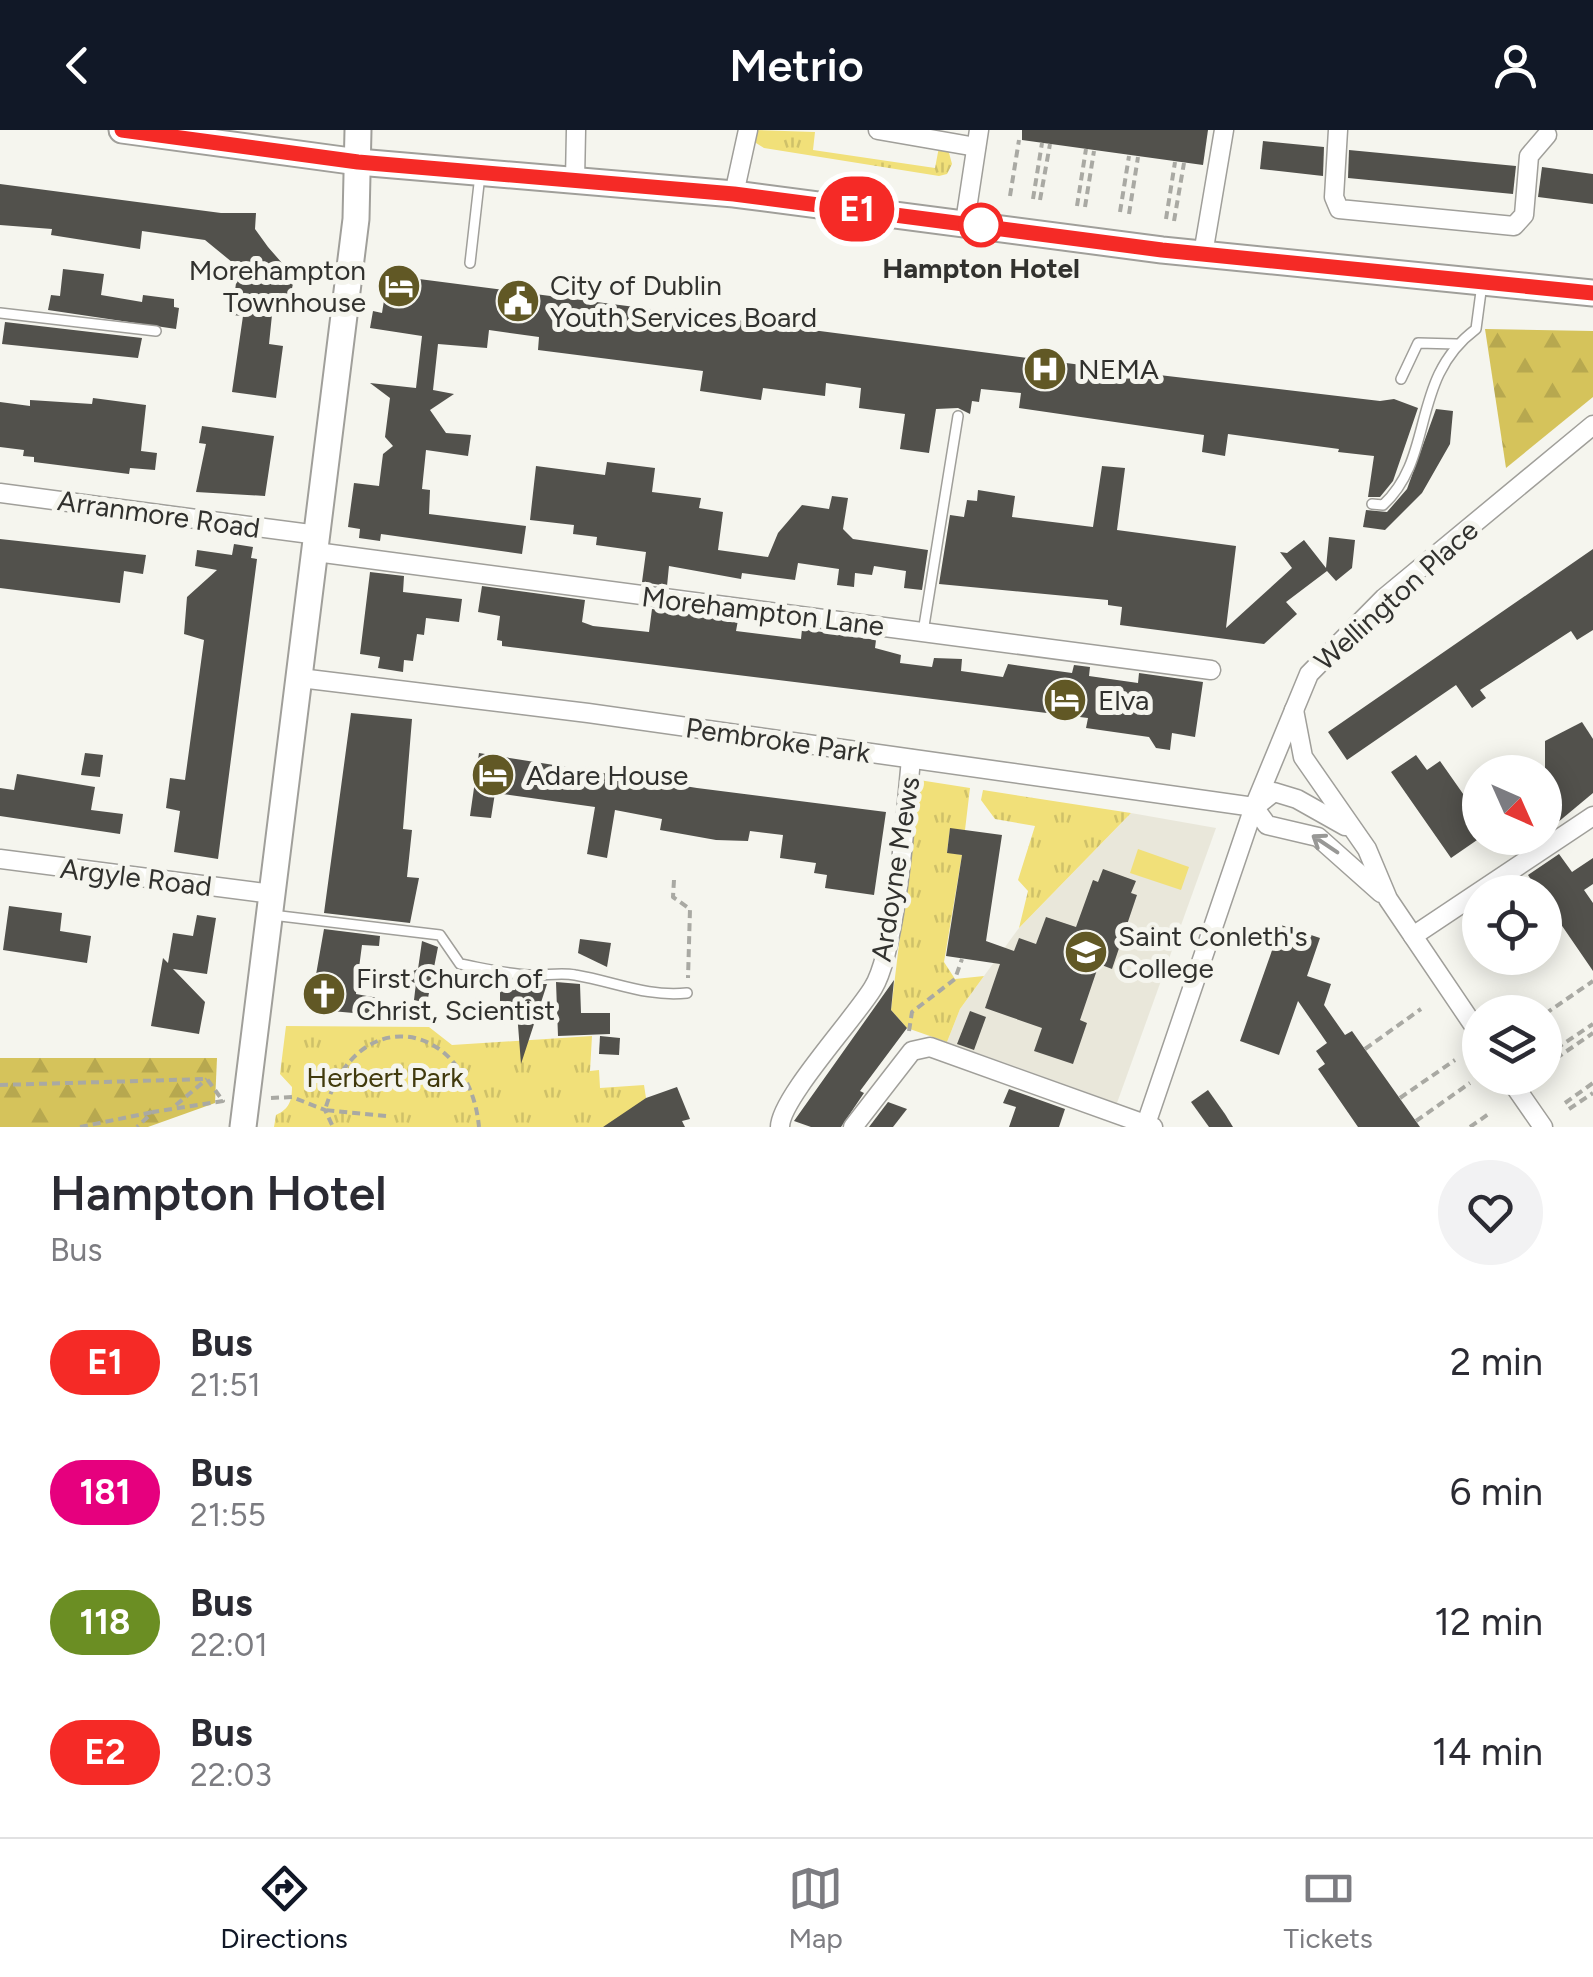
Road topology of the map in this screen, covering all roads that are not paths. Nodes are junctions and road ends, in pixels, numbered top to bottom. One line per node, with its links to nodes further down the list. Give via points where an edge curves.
1 (122, 130): 10 (main road)
2 (358, 130): 10 (main road)
3 (576, 130): 12 (street)
4 (748, 130): 13 (street)
5 (878, 130): 9 (street)
6 (1224, 130): 15 (street)
7 (1338, 130): 8 (street, via 1339,209 1514,226 1524,215 1529,156)
8 (1547, 135)
9 (978, 138): 14 (street)
10 (358, 162): 11 (main road); 27 (main road)
11 (480, 173): 12 (main road); 16 (lane)
12 (575, 180): 13 (main road)
13 (734, 194): 14 (main road)
14 (964, 222): 15 (main road)
15 (1202, 254): 17 (main road)
16 (470, 263)
17 (1482, 284): 18 (main road); 21 (lane, via 1476,329)
18 (1593, 294)
19 (0, 313): 20 (lane)
20 (156, 331)
21 (1456, 344): 22 (lane, via 1418,343); 26 (lane, via 1423,408 1409,475 1383,505)
22 (1401, 379)
23 (958, 416): 28 (lane)
24 (1593, 425): 31 (street, Wellington Place, via 1341,638 1314,666)
25 (0, 493): 27 (street, Arranmore Road)
26 (1372, 504)
27 (317, 544): 28 (street, Morehampton Lane); 30 (main road)
28 (923, 632): 29 (street, Morehampton Lane)
29 (1210, 670)
30 (300, 678): 32 (street, Pembroke Park); 38 (main road)
31 (1294, 704): 33 (street, Wellington Place); 35 (street, via 1303,757)
32 (912, 759): 33 (street, Pembroke Park); 45 (street, Ardoyne Mews, via 886,954 875,986 823,1054)
33 (1254, 807): 35 (street, via 1274,792 1330,815); 37 (street, one-way to 33, via 1318,837 1267,825); 43 (street, Wellington Place)
34 (1593, 816): 39 (street)
35 (1357, 835): 37 (street)
36 (0, 859): 38 (street, Argyle Road)
37 (1388, 899): 39 (street)
38 (272, 905): 40 (lane, via 440,935 460,964 527,975 574,974 654,996); 44 (main road)
39 (1413, 936): 41 (street)
40 (687, 992)
41 (1462, 1008)
42 (1521, 1095): 47 (street)
43 (1148, 1126): 46 (street, via 930,1047 912,1050)
44 (243, 1127)
45 (780, 1127)
46 (852, 1127)
47 (1543, 1127)

